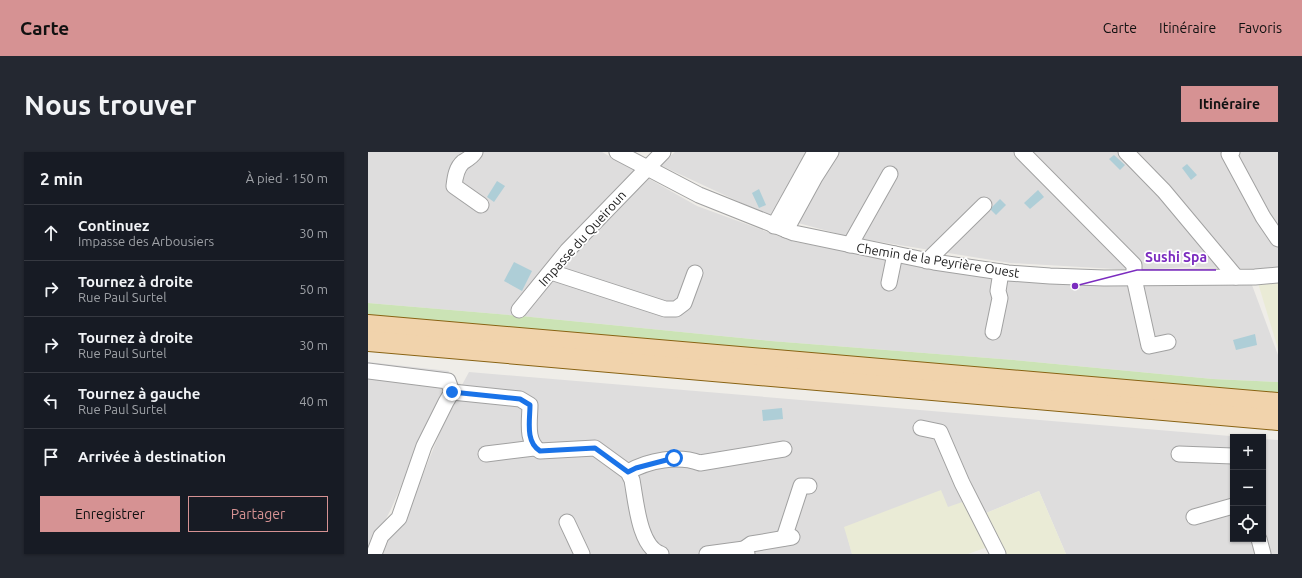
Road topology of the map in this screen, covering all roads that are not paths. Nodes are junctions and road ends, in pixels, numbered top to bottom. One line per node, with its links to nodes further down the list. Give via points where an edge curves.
1 (475, 152): 11 (street, via 473,157 461,164 455,175 454,186)
2 (618, 152): 9 (street, Chemin de la Peyrière Ouest)
3 (663, 152): 9 (street, Impasse du Queiroun)
4 (815, 152): 13 (street)
5 (831, 152): 13 (street)
6 (1022, 152): 23 (street, via 1134,265)
7 (1126, 152): 22 (street, via 1164,191)
8 (1232, 152): 14 (street, via 1229,154 1263,217)
9 (646, 167): 13 (street, Chemin de la Peyrière Ouest, via 699,195); 18 (street, Impasse du Queiroun, via 567,251)
10 (890, 174): 15 (street)
11 (481, 205)
12 (984, 205): 17 (street)
13 (780, 228): 15 (street, Chemin de la Peyrière Ouest)
14 (1278, 239)
15 (850, 245): 16 (street, Chemin de la Peyrière Ouest)
16 (895, 254): 17 (street, Chemin de la Peyrière Ouest); 24 (street)
17 (927, 260): 19 (street, Chemin de la Peyrière Ouest)
18 (551, 272): 20 (street, via 665,309 676,309 684,303); 25 (street, Impasse du Queiroun)
19 (1001, 272): 23 (street, Chemin de la Peyrière Ouest); 27 (street, via 998,291 1000,298)
20 (695, 273)
21 (1278, 275): 22 (street, Chemin de la Peyrière Ouest)
22 (1236, 277): 23 (street, Chemin de la Peyrière Ouest)
23 (1134, 278): 29 (street, via 1149,346)
24 (889, 283)
25 (519, 310)
26 (368, 325): 32 (main road)
27 (993, 332)
28 (368, 341): 33 (main road)
29 (1168, 342)
30 (368, 371): 31 (street, via 448,381)
31 (452, 392): 35 (street, via 520,399 530,405 530,442); 49 (street, via 424,446 399,518 381,536)
32 (1278, 403)
33 (1278, 420)
34 (920, 428): 53 (street, via 940,432 962,484)
35 (534, 448): 37 (street); 40 (street, via 540,451 595,448)
36 (784, 449): 40 (street, via 700,463 674,458)
37 (486, 454)
38 (1178, 454): 39 (street)
39 (1230, 456)
40 (628, 472): 51 (street, via 632,480 643,535 649,547)
41 (809, 486): 46 (street, via 801,486)
42 (789, 494): 46 (street)
43 (1230, 507): 44 (street)
44 (1194, 517)
45 (568, 522): 50 (street)
46 (785, 538): 48 (street, via 751,544)
47 (1260, 542): 54 (street)
48 (745, 552): 52 (street)
49 (374, 554)
50 (582, 554)
51 (661, 554)
52 (707, 554)
53 (998, 554)
54 (1263, 554)

